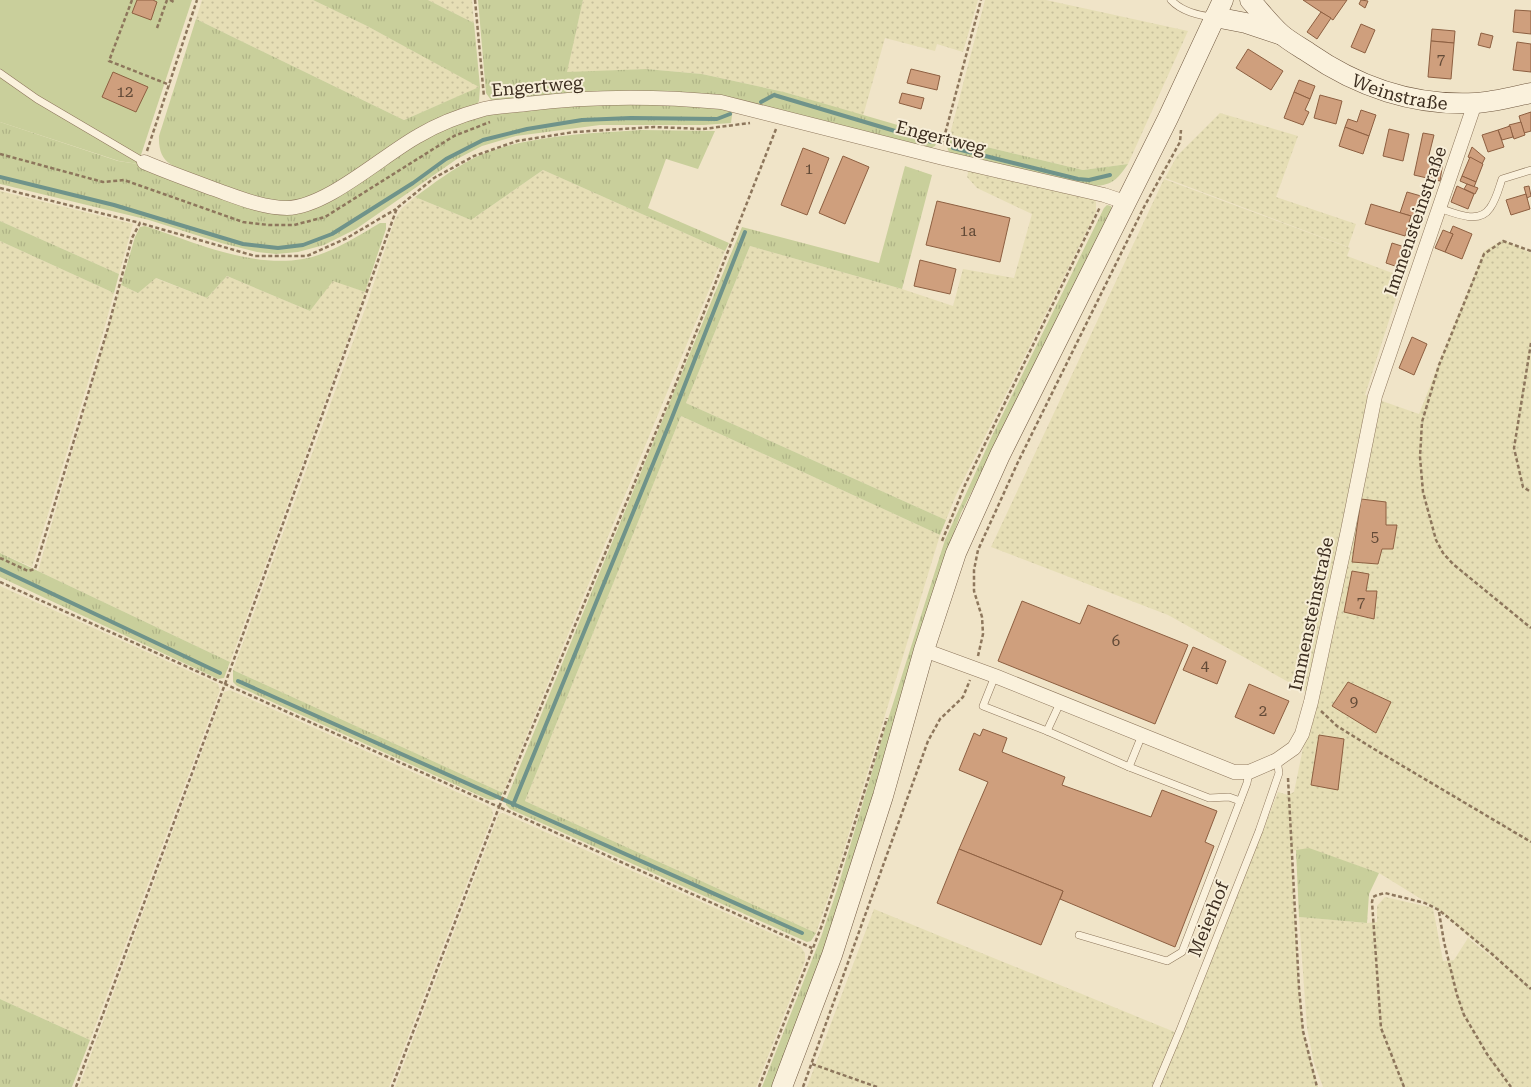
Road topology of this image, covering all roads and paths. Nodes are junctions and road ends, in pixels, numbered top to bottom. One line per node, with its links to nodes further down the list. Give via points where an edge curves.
1 (132, 0): 13 (path, via 108,61)
2 (168, 0): 8 (path); 10 (path)
3 (197, 0): 13 (path)
4 (475, 0): 16 (path)
5 (982, 0): 22 (path)
6 (1171, 0): 9 (lane, via 1176,6 1201,16)
7 (1250, 0): 11 (main road, Weinstraße)
8 (174, 2)
9 (1219, 8): 11 (main road, Weinstraße, via 1246,23); 18 (main road)
10 (157, 28)
11 (1281, 34): 15 (main road, Weinstraße, via 1322,62 1383,92 1446,103)
12 (0, 73): 23 (lane, via 37,99)
13 (170, 85): 23 (path)
14 (1531, 93): 15 (main road, Weinstraße)
15 (1475, 103): 29 (street, Immensteinstraße)
16 (485, 109): 17 (street, Engertweg, via 548,101 666,99 722,102); 23 (street, Engertweg, via 441,124 333,192 288,208 245,200)
17 (780, 117): 22 (street, Engertweg); 52 (path, via 672,391)
18 (1168, 118): 27 (main road); 40 (path, via 1181,130 1180,142 1139,216 978,550 974,591 982,617 983,634)
19 (494, 121): 21 (path, via 454,136 325,217 294,225 243,222 124,180 103,182)
20 (755, 122): 28 (path, via 703,128 654,127 574,132 517,141 474,156 434,178)
21 (0, 154)
22 (939, 156): 26 (street, Engertweg)
23 (144, 162)
24 (1531, 170): 29 (lane, via 1502,179 1490,209 1477,217)
25 (0, 188): 30 (path)
26 (1104, 196): 27 (street, Engertweg); 35 (path, via 1098,215 965,485)
27 (1125, 202): 39 (main road, via 1000,454 956,553)
28 (397, 208): 30 (path, via 347,238 307,256 255,256); 42 (path)
29 (1439, 208): 43 (street, Immensteinstraße, via 1375,396)
30 (140, 223): 36 (path, via 132,238 35,569 28,571)
31 (1531, 252): 38 (path, via 1503,242 1484,254 1439,366 1422,422 1420,457 1423,492 1436,540 1443,553)
32 (1531, 343): 33 (path)
33 (1530, 359): 34 (path, via 1514,448 1524,487)
34 (1531, 492)
35 (940, 548)
36 (0, 558)
37 (0, 582): 42 (path)
38 (1531, 628)
39 (924, 650): 40 (street); 62 (main road, via 883,796 832,955)
40 (975, 668): 41 (street); 58 (path, via 963,697 940,719 928,741)
41 (995, 676): 44 (street); 46 (lane, via 983,706)
42 (224, 684): 52 (path); 59 (path)
43 (1310, 702): 48 (street, Immensteinstraße, via 1302,734 1294,748); 53 (path, via 1337,726)
44 (1060, 703): 46 (lane); 47 (street)
45 (887, 715): 56 (path, via 847,848)
46 (1047, 731): 49 (lane)
47 (1142, 735): 49 (lane); 50 (street, via 1234,772)
48 (1277, 760): 50 (street, Immensteinstraße); 65 (lane, Meierhof, via 1279,773 1259,831); 66 (path, via 1288,774 1299,988 1303,1031)
49 (1129, 767): 51 (lane, via 1209,798 1229,797)
50 (1249, 772): 51 (lane)
51 (1240, 801): 55 (lane, via 1182,952 1167,961)
52 (499, 807): 56 (path); 60 (path)
53 (1531, 842)
54 (1439, 910): 57 (path); 67 (path, via 1385,893 1376,894 1372,902 1382,1028); 68 (path, via 1444,942 1464,1015)
55 (1079, 935)
56 (812, 948): 61 (path)
57 (1531, 990)
58 (812, 1064): 63 (path); 64 (path)
59 (76, 1087)
60 (392, 1087)
61 (759, 1087)
62 (782, 1087)
63 (803, 1087)
64 (877, 1087)
65 (1156, 1087)
66 (1317, 1087)
67 (1404, 1087)
68 (1511, 1087)

